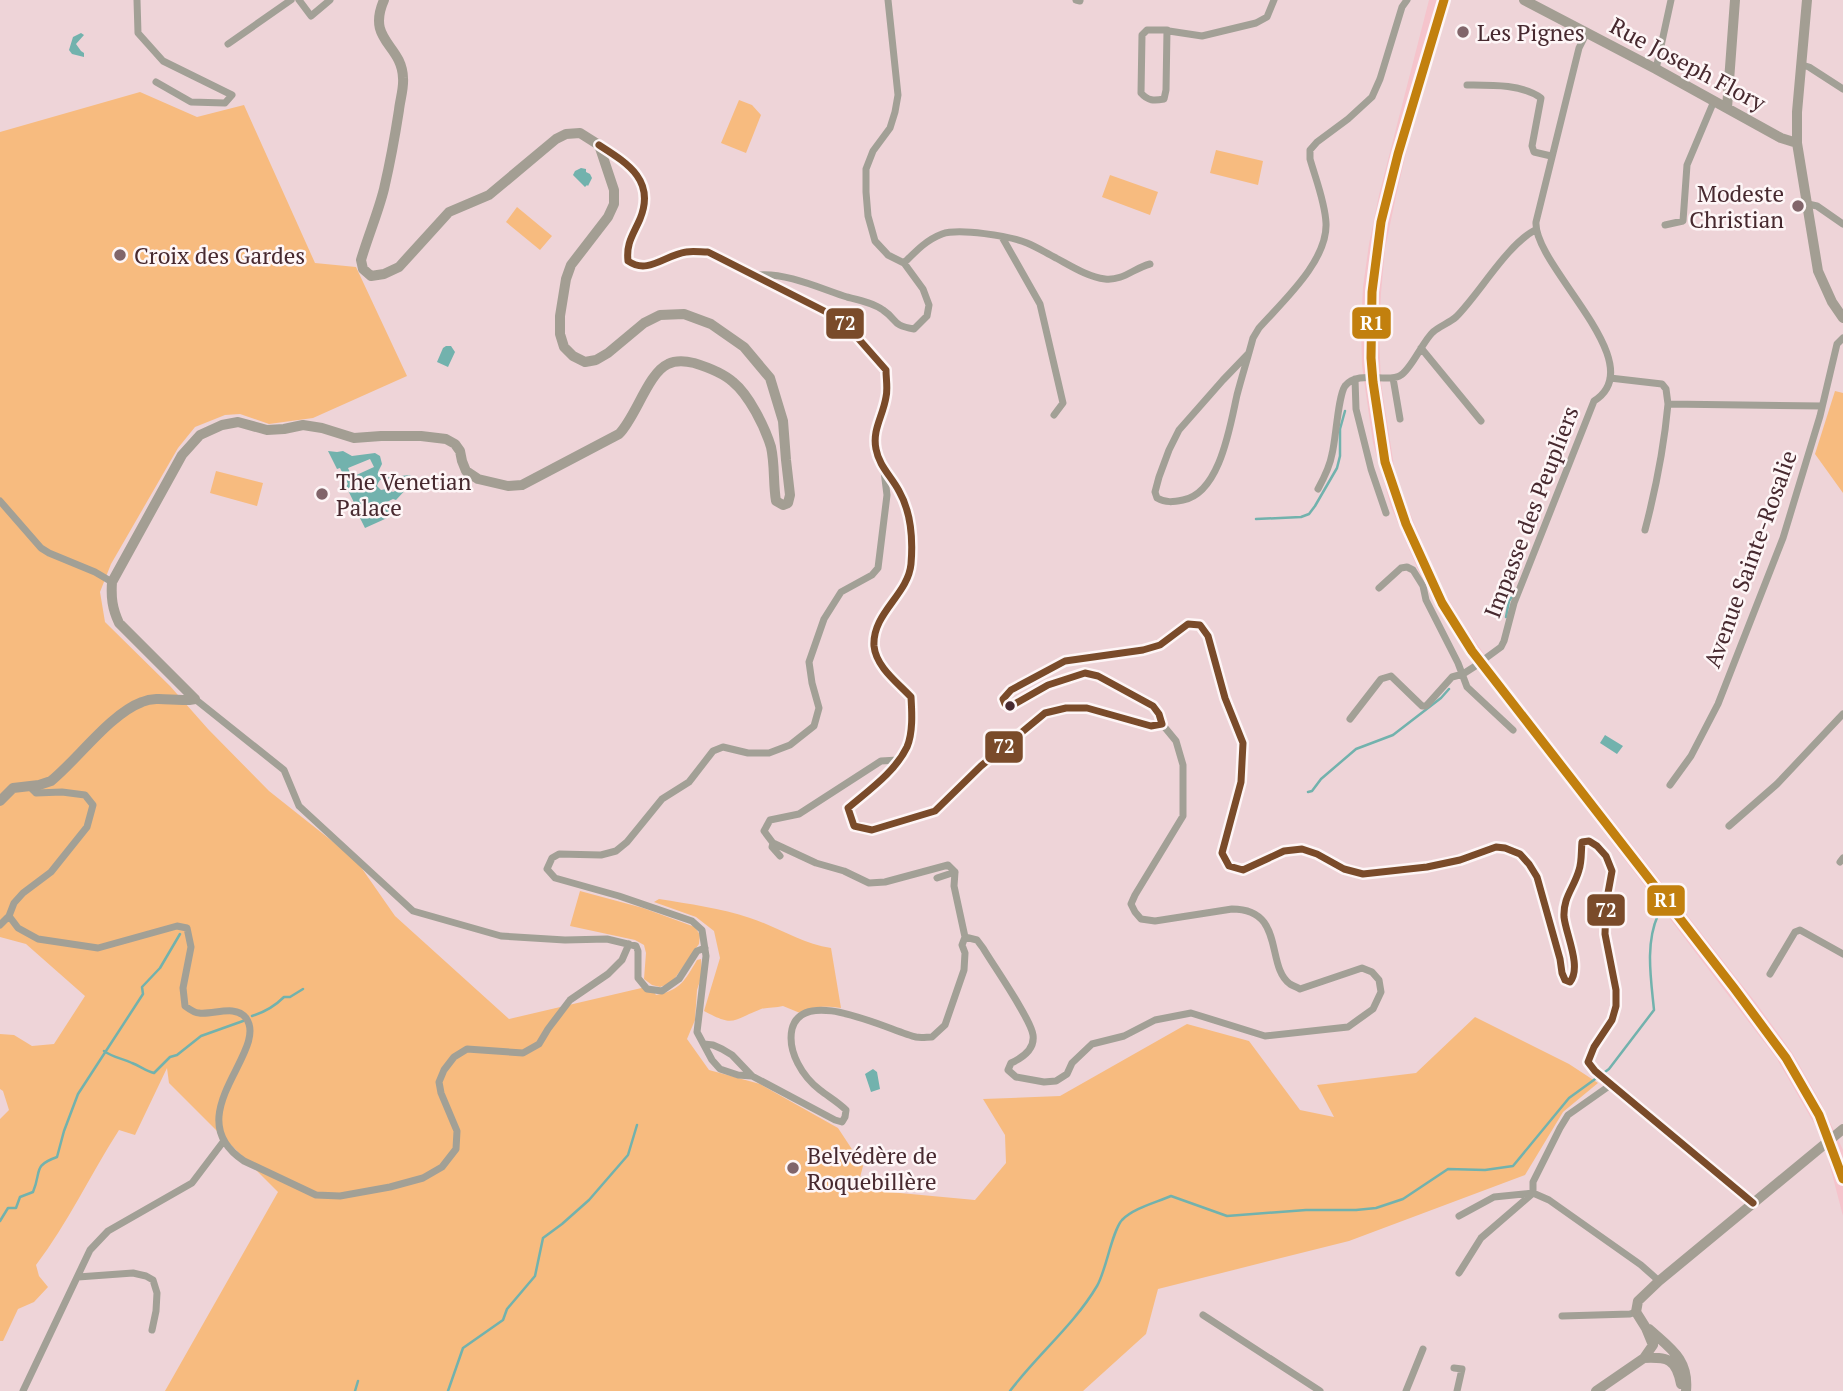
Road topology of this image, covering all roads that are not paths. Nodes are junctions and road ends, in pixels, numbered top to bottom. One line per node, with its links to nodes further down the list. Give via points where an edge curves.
1 (137, 0): 18 (street, via 138,33 163,61 232,95 225,103 191,102)
2 (291, 0): 15 (street)
3 (299, 0): 12 (street, via 311,16)
4 (384, 0): 24 (street, via 379,26 404,77 383,191 361,260 363,270 371,276 399,267 449,212 489,195 556,139 580,133)
5 (888, 0): 31 (street, via 898,95 890,128 866,169 866,192 875,241)
6 (1274, 0): 13 (street, via 1266,16 1256,23 1202,36)
7 (1407, 0): 37 (street, via 1371,97 1310,150 1325,212 1325,237 1312,265 1259,327)
8 (1524, 0): 14 (street, Rue Joseph Flory)
9 (1671, 0): 17 (street)
10 (1735, 0): 22 (street)
11 (1807, 0): 16 (street)
12 (328, 1)
13 (1167, 30): 13 (street, via 1146,30 1142,35 1141,93 1146,99 1164,99)
14 (1586, 34): 17 (street, Rue Joseph Flory); 25 (street)
15 (228, 44)
16 (1802, 65): 20 (street); 23 (street)
17 (1656, 69): 21 (street, Rue Joseph Flory)
18 (156, 82)
19 (1467, 85): 25 (street, via 1501,85 1541,98 1532,146 1534,152)
20 (1843, 89)
21 (1714, 101): 22 (street, Rue Joseph Flory); 28 (street, via 1687,165 1683,220)
22 (1727, 108): 23 (street, Rue Joseph Flory)
23 (1797, 143): 26 (street)
24 (599, 145): 33 (street, via 639,176 644,195 642,215 627,250 628,261 644,267 686,252 708,252); 51 (street, via 614,204 566,279 560,316 564,347 585,362 596,360 644,323 684,314 710,324 744,347 770,378 783,421 788,503 776,501 771,447 746,396 706,366 686,361 667,364 656,373 619,435 522,485 478,479 466,471 460,451 446,439 354,438 303,425 267,430 238,422 222,425 200,435 182,455)
25 (1551, 156): 29 (street)
26 (1808, 204): 27 (street); 34 (street, via 1818,271)
27 (1843, 224)
28 (1665, 225)
29 (1535, 230): 36 (street); 39 (street, via 1602,344)
30 (1002, 237): 31 (street, via 944,233 924,244); 32 (street, via 1026,243 1104,279 1131,274); 43 (street, via 1040,304 1063,403)
31 (904, 264): 33 (street, via 929,305 927,316 914,329 899,327 883,309 864,302 792,280)
32 (1150, 264)
33 (755, 275): 46 (street, via 842,320 886,370 887,396 874,436)
34 (1843, 318)
35 (1843, 338): 42 (street, Avenue Sainte-Rosalie, via 1837,344)
36 (1421, 348): 38 (street, via 1402,375); 45 (street)
37 (1248, 354): 37 (street, via 1179,430 1159,477 1157,498 1166,502 1191,498 1205,486 1223,451)
38 (1393, 378): 40 (street); 44 (street)
39 (1610, 378): 41 (street, via 1662,384); 53 (street, Impasse des Peupliers, via 1606,392 1594,401 1514,603 1504,641)
40 (1354, 379): 47 (street, via 1341,392 1332,456); 49 (street, via 1356,409)
41 (1668, 404): 42 (street); 50 (street, via 1660,468)
42 (1822, 406): 62 (street, Avenue Sainte-Rosalie, via 1783,538 1718,704)
43 (1054, 415)
44 (1400, 419)
45 (1481, 421)
46 (884, 470): 61 (street, via 907,507 911,537 911,567 878,622 874,646 881,664 911,697 907,746); 76 (street, via 887,495 878,568 841,592 824,619 809,662 819,708 814,726 790,745 769,753 723,747 712,751 689,782 662,799 615,851 559,854 547,869 555,878 692,921 702,930)
47 (1318, 489)
48 (0, 501): 51 (street, via 41,548)
49 (1386, 513)
50 (1645, 530)
51 (112, 582): 56 (street, via 113,610 119,623)
52 (1379, 588): 55 (street, via 1401,568 1413,570)
53 (1486, 658)
54 (1477, 665): 55 (street)
55 (1463, 674): 58 (street, via 1452,677 1426,706 1391,676 1381,679); 60 (street, via 1467,687)
56 (195, 699): 63 (street, via 139,702 51,781); 75 (street, via 284,770 299,806 413,911 500,936 607,939)
57 (1843, 713): 65 (street, via 1777,784)
58 (1350, 719)
59 (1161, 724): 61 (street, via 1151,726 1087,708 1045,713 934,811 872,830 854,826 848,808); 74 (street, via 1176,741 1183,765 1183,816 1135,895 1131,904 1135,912 1141,919 1155,921 1245,909 1267,928 1288,983 1300,989 1362,968 1379,980 1381,992 1373,1009 1348,1027 1265,1036 1191,1013 1155,1020 1124,1036 1093,1044 1067,1074 1044,1083 1016,1077 1008,1070 1011,1063 1023,1058 1033,1035 983,948 977,940); 81 (street, via 1153,706 1085,673 1048,685 1011,706 1003,699 1065,661 1143,650 1160,645 1188,624 1200,625 1208,636 1243,743 1241,782 1222,853 1229,866 1243,870 1284,851 1302,849 1363,874 1427,867 1505,848 1520,854 1537,877 1562,973 1570,982 1576,969 1564,905 1579,870 1583,842 1597,846 1612,871 1605,934 1616,1006 1588,1062)
60 (1513, 730)
61 (898, 760): 66 (street, via 881,761 799,814 770,820 764,831)
62 (1670, 785)
63 (29, 786): 64 (street, via 13,788); 72 (street, via 36,793 85,795 93,805 87,827 51,872 14,903)
64 (0, 801)
65 (1729, 826)
66 (774, 843): 67 (street); 68 (street, via 869,883 948,865)
67 (780, 856)
68 (955, 872): 69 (street); 71 (street)
69 (937, 878)
70 (943, 886): 71 (street)
71 (954, 887): 74 (street)
72 (9, 916): 73 (street); 83 (street, via 18,928 38,939 99,948 177,926 187,928 191,947 183,988 185,1006 197,1014 237,1012 248,1022 249,1039 219,1107)
73 (0, 925)
74 (965, 937): 80 (street, via 964,970 945,1025 932,1037 917,1037 845,1012 808,1012 795,1020 792,1052 818,1088 846,1110 842,1122)
75 (629, 944): 76 (street, via 638,951 638,978 648,989 662,991 679,979 697,951); 83 (street, via 608,974 570,1000 539,1044 523,1053 467,1049 454,1057 439,1082 457,1131 456,1149 442,1167 422,1178 340,1196 316,1195 244,1161)
76 (705, 947): 79 (street, via 697,1032)
77 (1843, 954): 78 (street, via 1800,930)
78 (1770, 974)
79 (704, 1044): 80 (street, via 732,1055); 80 (street, via 720,1069)
80 (752, 1076)
81 (1612, 1084): 84 (street, via 1568,1115 1533,1182); 85 (street)
82 (1843, 1129): 85 (street)
83 (223, 1142): 88 (street, via 192,1183 108,1231 90,1250)
84 (1533, 1193): 86 (street, via 1494,1197); 87 (street, via 1481,1238); 89 (street)
85 (1753, 1203): 89 (street)
86 (1459, 1216)
87 (1459, 1273)
88 (78, 1277): 94 (street, via 133,1273 153,1280 157,1293); 98 (street)
89 (1659, 1281): 90 (street, via 1638,1301)
90 (1636, 1312): 92 (street); 93 (street)
91 (1203, 1315): 99 (street)
92 (1562, 1316)
93 (1646, 1328): 96 (street, via 1653,1345); 103 (street, via 1684,1366)
94 (152, 1330)
95 (1423, 1349): 100 (street)
96 (1644, 1358): 102 (street); 103 (street, via 1663,1357 1673,1364)
97 (1454, 1368): 101 (street, via 1462,1369)
98 (23, 1391)
99 (1320, 1391)
100 (1406, 1391)
101 (1457, 1391)
102 (1596, 1391)
103 (1684, 1391)

